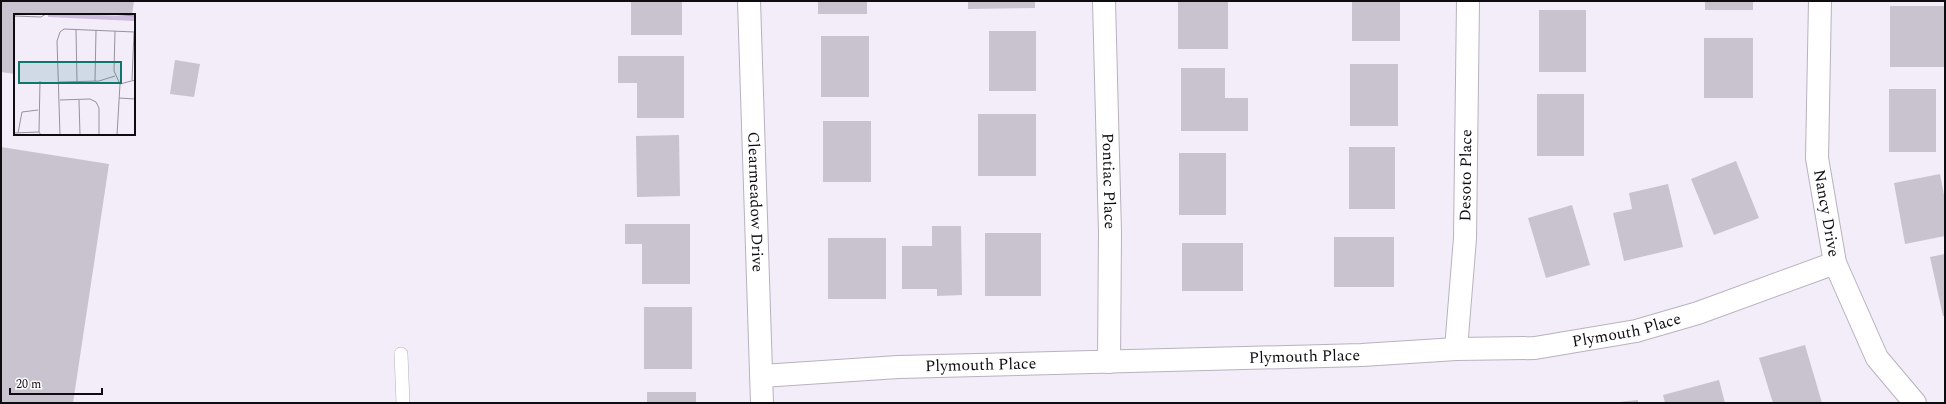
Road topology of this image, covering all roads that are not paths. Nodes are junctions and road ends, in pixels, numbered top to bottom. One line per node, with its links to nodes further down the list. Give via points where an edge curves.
1 (749, 1): 9 (street, Clearmeadow Drive)
2 (1104, 1): 8 (street, Pontiac Place, via 1110,233)
3 (1468, 1): 6 (street, Desoto Place, via 1465,238)
4 (1820, 1): 5 (street, Nancy Drive, via 1817,158)
5 (1835, 263): 6 (street, Plymouth Place, via 1698,313 1636,331 1534,348); 12 (street, Nancy Drive, via 1877,358)
6 (1456, 349): 8 (street, Plymouth Place, via 1362,355)
7 (401, 354): 10 (lane)
8 (1109, 362): 9 (street, Plymouth Place, via 898,367)
9 (761, 376): 11 (street, Clearmeadow Drive)
10 (403, 403)
11 (762, 403)
12 (1915, 403)

